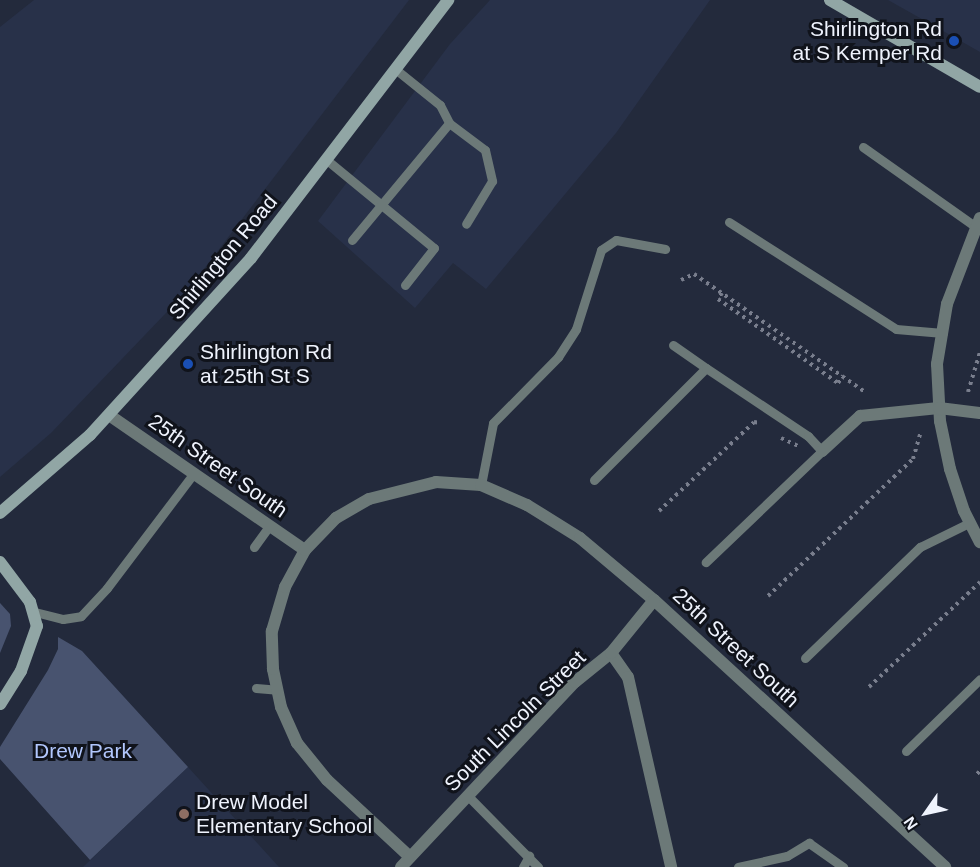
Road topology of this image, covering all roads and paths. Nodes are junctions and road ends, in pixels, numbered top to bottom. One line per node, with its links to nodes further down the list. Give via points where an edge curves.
1 (448, 0): 3 (main road, Shirlington Road)
2 (830, 0): 4 (main road)
3 (394, 68): 5 (lane, via 440,105); 7 (main road, Shirlington Road)
4 (980, 87)
5 (449, 123): 8 (lane); 11 (lane, via 485,150 492,181)
6 (863, 147): 10 (lane)
7 (328, 160): 8 (lane); 26 (main road, Shirlington Road, via 252,258)
8 (381, 204): 12 (lane); 15 (lane, via 434,248)
9 (729, 222): 17 (lane, via 896,329)
10 (978, 223): 17 (street, via 947,304)
11 (466, 224)
12 (352, 240)
13 (665, 249): 34 (lane, via 616,240 601,250 576,329 558,357 493,423)
14 (681, 280): 16 (path, via 694,274)
15 (405, 285)
16 (722, 293): 21 (path); 21 (path, via 718,299 838,383)
17 (943, 333): 24 (street, via 937,364)
18 (673, 345): 20 (lane)
19 (980, 352): 23 (path)
20 (706, 368): 31 (lane, via 808,436); 33 (lane)
21 (843, 376): 22 (path)
22 (865, 392)
23 (968, 392)
24 (939, 408): 25 (street); 31 (street, via 860,416); 37 (street, via 950,469)
25 (980, 413)
26 (109, 415): 32 (street, 25th Street South); 36 (main road, Shirlington Road, via 72,453)
27 (768, 428): 35 (path, via 754,422)
28 (920, 434): 45 (path, via 913,459)
29 (776, 435): 30 (path, via 792,447)
30 (798, 446)
31 (822, 451): 43 (lane)
32 (194, 473): 38 (street, 25th Street South); 47 (lane, via 107,588 81,616 63,619)
33 (594, 480)
34 (481, 485): 41 (street, 25th Street South, via 436,482 369,499 336,518); 46 (street, 25th Street South, via 527,505 580,538)
35 (659, 511)
36 (0, 513)
37 (969, 523): 39 (street); 49 (lane, via 920,547)
38 (270, 525): 40 (lane); 41 (street, 25th Street South)
39 (980, 542)
40 (254, 547)
41 (305, 550): 53 (street, 25th Street South, via 285,587 272,631)
42 (0, 562): 47 (main road, via 21,586)
43 (706, 562)
44 (980, 582): 51 (path)
45 (768, 596)
46 (654, 600): 48 (street, South Lincoln Street); 65 (street, 25th Street South)
47 (35, 612): 54 (main road, via 35,640)
48 (611, 653): 56 (street, South Lincoln Street, via 575,682); 62 (street, via 628,677)
49 (806, 658)
50 (980, 679): 55 (lane)
51 (869, 687)
52 (256, 688): 53 (lane)
53 (277, 690): 58 (street, 25th Street South, via 297,743 327,780)
54 (0, 704)
55 (906, 751)
56 (468, 796): 57 (lane); 58 (street, South Lincoln Street)
57 (529, 855): 60 (lane); 61 (lane)
58 (410, 857): 59 (street, South Lincoln Street)
59 (401, 867)
60 (523, 867)
61 (538, 867)
62 (671, 867)
63 (738, 867): 64 (lane, via 787,856 809,843)
64 (843, 867)
65 (945, 867)

